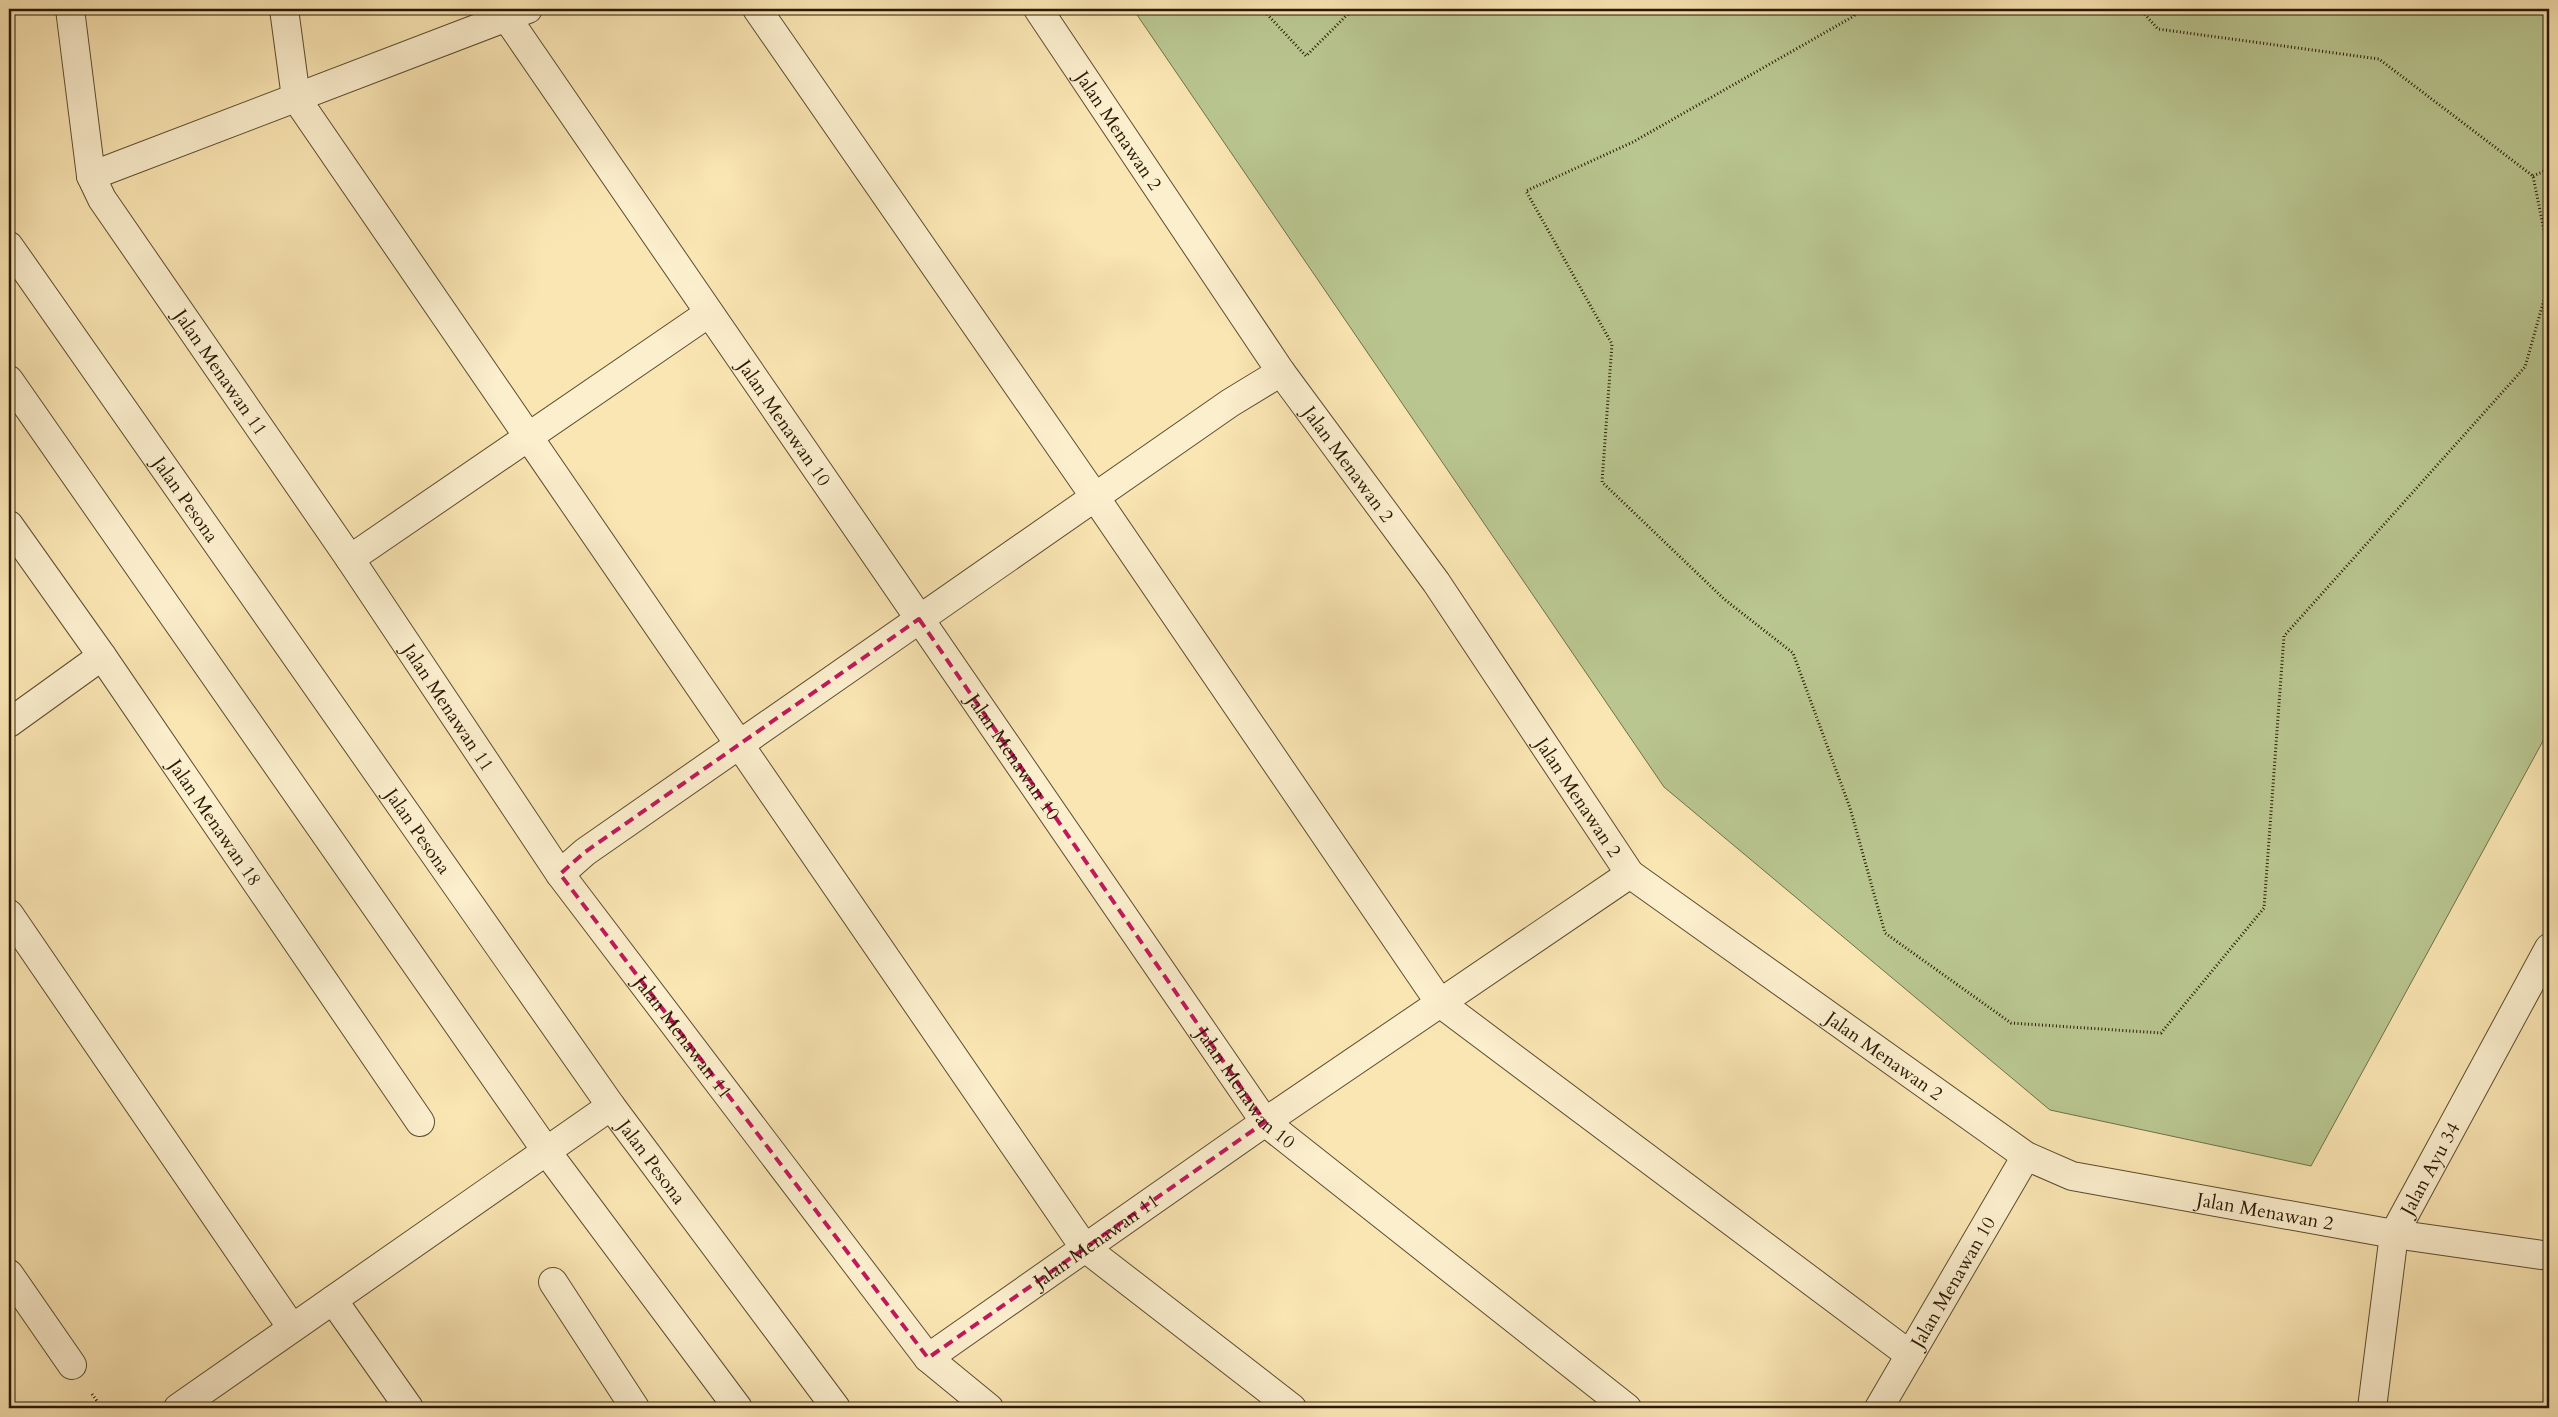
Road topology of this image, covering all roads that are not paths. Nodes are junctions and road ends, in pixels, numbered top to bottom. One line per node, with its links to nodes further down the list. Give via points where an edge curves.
1 (70, 9): 7 (street, Jalan Menawan 11)
2 (284, 9): 6 (street)
3 (757, 9): 13 (street)
4 (1038, 9): 10 (street, Jalan Menawan 2)
5 (513, 12): 6 (street); 9 (street, Jalan Menawan 10)
6 (296, 98): 7 (street); 12 (street)
7 (91, 176): 15 (street, Jalan Menawan 11, via 102,199)
8 (9, 246): 25 (street, Jalan Pesona)
9 (709, 313): 12 (street); 16 (street, Jalan Menawan 10)
10 (1281, 372): 13 (street, via 1230,403); 21 (street, Jalan Menawan 2, via 1436,582)
11 (9, 380): 28 (street)
12 (528, 436): 15 (street); 19 (street)
13 (1095, 497): 16 (street); 24 (street)
14 (9, 525): 17 (street, Jalan Menawan 18)
15 (350, 559): 20 (street, Jalan Menawan 11)
16 (919, 619): 19 (street); 27 (street, Jalan Menawan 10)
17 (102, 656): 18 (street); 26 (street, Jalan Menawan 18)
18 (9, 723)
19 (739, 744): 20 (street, via 585,852); 31 (street)
20 (560, 874): 38 (street, Jalan Menawan 11)
21 (1630, 874): 24 (street, Jalan Menawan 11); 29 (street, Jalan Menawan 2)
22 (9, 914): 36 (street)
23 (2549, 948): 30 (street, Jalan Ayu 34)
24 (1440, 1003): 27 (street, Jalan Menawan 11); 37 (street)
25 (611, 1106): 28 (street); 44 (street, Jalan Pesona)
26 (420, 1122)
27 (1265, 1122): 31 (street, Jalan Menawan 11); 47 (street, Jalan Menawan 10)
28 (547, 1152): 35 (street); 43 (street)
29 (2026, 1156): 30 (street, Jalan Menawan 2, via 2072,1176); 37 (street, Jalan Menawan 10)
30 (2394, 1234): 32 (street, Jalan Menawan 2); 49 (street, Jalan Ayu 34)
31 (1084, 1247): 38 (street, Jalan Menawan 11); 46 (street)
32 (2549, 1256)
33 (9, 1274): 39 (street)
34 (553, 1282): 42 (street)
35 (333, 1300): 36 (street); 41 (street)
36 (292, 1328): 40 (street)
37 (1910, 1356): 48 (street, Jalan Menawan 10)
38 (928, 1358): 45 (street, Jalan Menawan 11)
39 (72, 1365)
40 (186, 1406)
41 (409, 1408)
42 (635, 1408)
43 (738, 1408)
44 (836, 1408)
45 (989, 1408)
46 (1292, 1408)
47 (1627, 1408)
48 (1879, 1408)
49 (2372, 1408)

